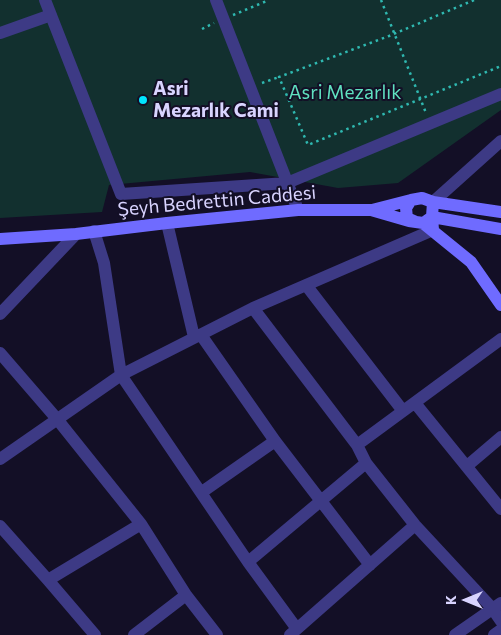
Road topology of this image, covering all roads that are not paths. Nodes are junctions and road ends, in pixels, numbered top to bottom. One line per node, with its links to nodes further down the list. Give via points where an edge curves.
1 (45, 0): 3 (street)
2 (216, 0): 7 (street)
3 (51, 15): 4 (street); 7 (street, via 121,194)
4 (0, 33)
5 (501, 94): 7 (street)
6 (501, 141): 9 (street)
7 (287, 183): 10 (street)
8 (411, 200): 9 (main road, via 422,198); 11 (main road); 14 (main road, via 406,208 407,218)
9 (433, 202): 12 (main road); 14 (main road)
10 (298, 210): 11 (main road, Şeyh Bedrettin Caddesi); 13 (main road, Şeyh Bedrettin Caddesi)
11 (371, 210): 14 (main road, Şeyh Bedrettin Caddesi)
12 (501, 212)
13 (167, 223): 16 (main road, Şeyh Bedrettin Caddesi); 23 (street)
14 (426, 223): 15 (main road); 19 (street); 20 (main road, Şeyh Bedrettin Caddesi, via 471,262)
15 (501, 229)
16 (94, 231): 17 (main road, Şeyh Bedrettin Caddesi); 26 (street, via 104,263)
17 (76, 234): 18 (main road, Şeyh Bedrettin Caddesi); 22 (street)
18 (0, 239)
19 (306, 285): 21 (street); 28 (street)
20 (501, 305)
21 (253, 308): 23 (street); 32 (street)
22 (0, 314)
23 (198, 336): 26 (street); 31 (street)
24 (501, 339): 27 (street)
25 (0, 353): 29 (street)
26 (121, 374): 29 (street); 36 (street)
27 (415, 403): 28 (street); 35 (street)
28 (403, 411): 32 (street)
29 (56, 419): 33 (street); 39 (street)
30 (501, 437): 35 (street)
31 (275, 441): 36 (street); 37 (street)
32 (358, 445): 34 (street)
33 (0, 459)
34 (366, 463): 37 (street); 40 (street)
35 (467, 466): 38 (street)
36 (202, 492): 42 (street)
37 (320, 502): 42 (street); 43 (street)
38 (501, 509)
39 (141, 524): 44 (street); 45 (street)
40 (415, 525): 43 (street); 46 (street)
41 (0, 528): 44 (street)
42 (248, 562): 49 (street)
43 (370, 565): 49 (street)
44 (48, 580): 50 (street)
45 (186, 595): 51 (street); 52 (street)
46 (496, 605): 47 (street); 53 (street)
47 (501, 622)
48 (501, 630): 54 (street)
49 (293, 632)
50 (95, 635)
51 (134, 635)
52 (217, 635)
53 (455, 635)
54 (494, 635)

